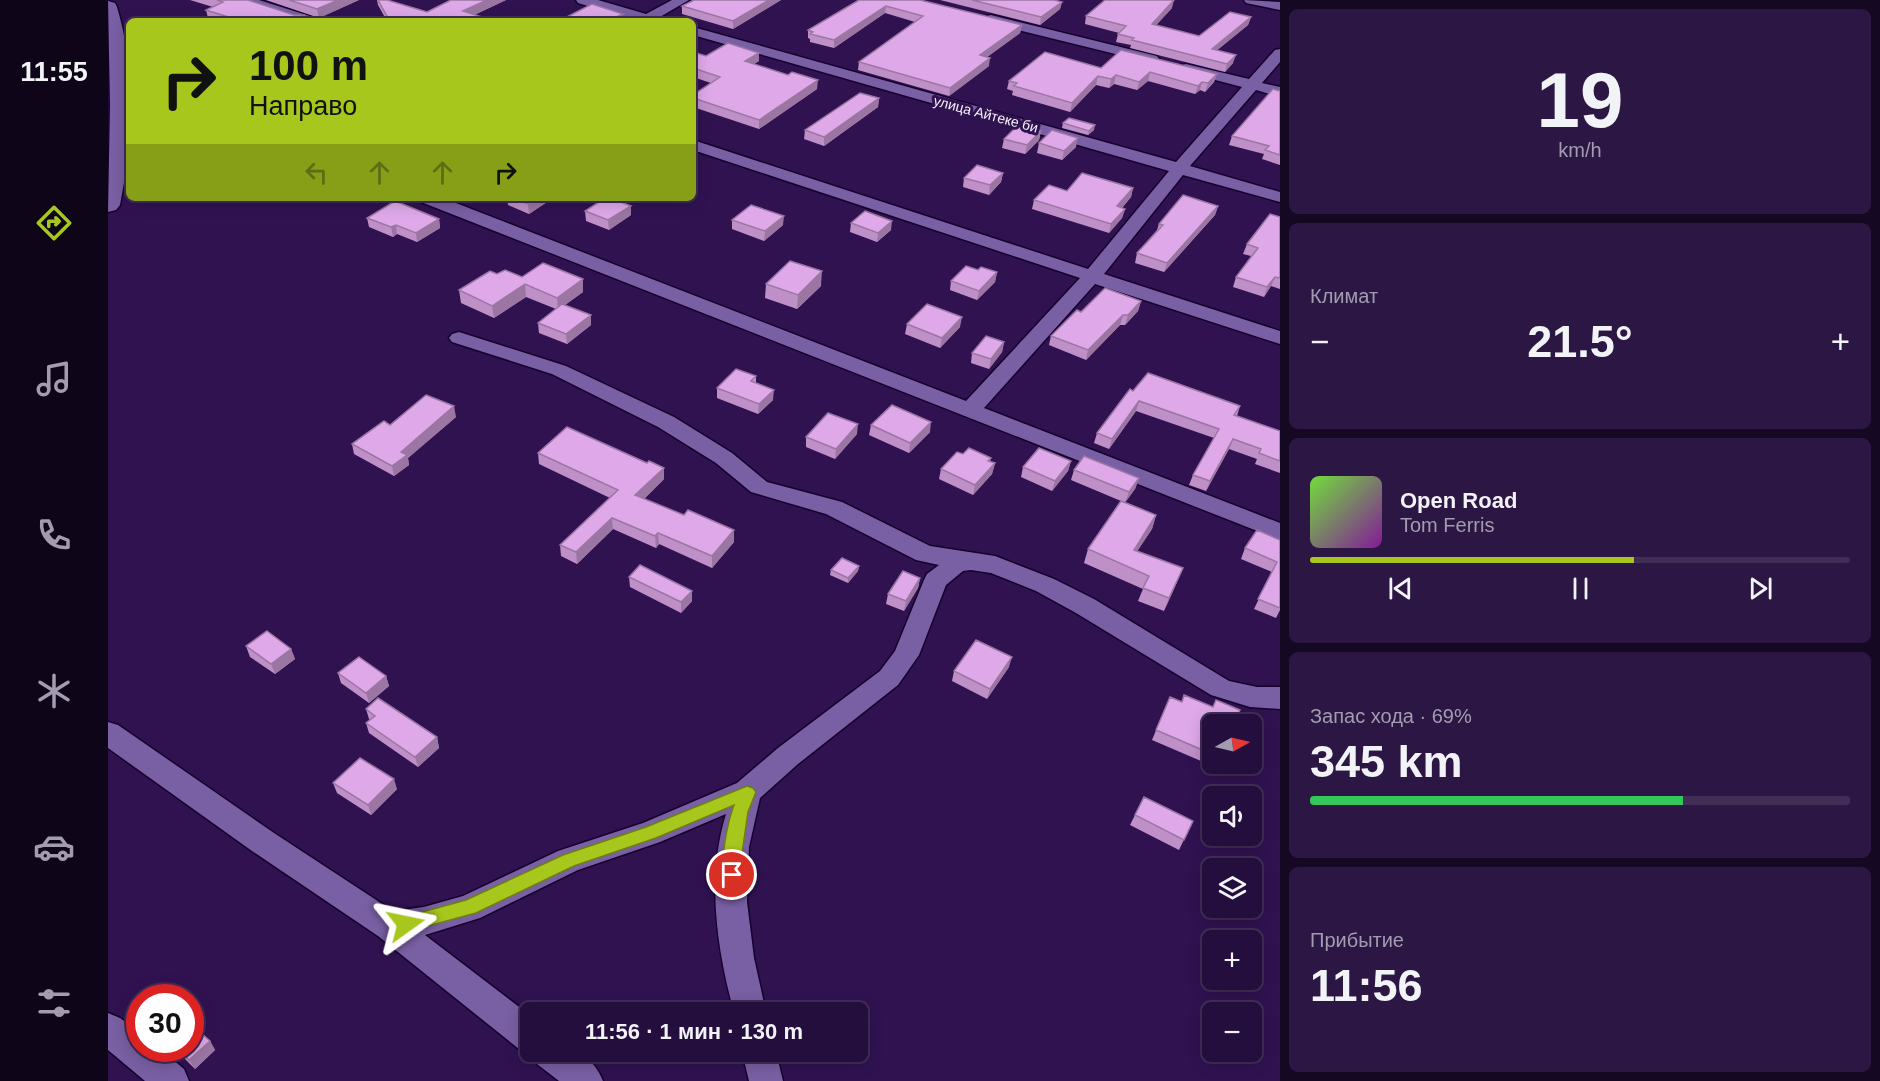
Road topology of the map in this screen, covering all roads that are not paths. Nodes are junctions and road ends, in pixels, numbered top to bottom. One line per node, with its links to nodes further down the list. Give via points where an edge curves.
1 (245, 0): 8 (street)
2 (583, 0): 9 (street)
3 (682, 0): 10 (street)
4 (1251, 0): 5 (street)
5 (1280, 6)
6 (108, 7): 13 (main road)
7 (976, 15): 14 (street)
8 (302, 18)
9 (642, 18)
10 (652, 18)
11 (696, 33): 17 (street, улица Айтеке би)
12 (1280, 53): 14 (street)
13 (124, 74): 20 (main road, via 118,154)
14 (1254, 85): 15 (street); 17 (street)
15 (1280, 92)
16 (696, 146): 21 (street)
17 (1180, 168): 18 (street, улица Айтеке би); 21 (street)
18 (1280, 197)
19 (435, 201): 24 (street)
20 (108, 205)
21 (1092, 276): 23 (street); 24 (street)
22 (459, 338): 26 (street, via 558,370 666,422 724,458 759,486 834,508)
23 (1280, 338)
24 (970, 410): 25 (street)
25 (1280, 532)
26 (925, 554): 27 (street); 28 (street)
27 (968, 562): 28 (street, via 956,564); 29 (street, via 995,565 1045,585 1220,688 1239,696)
28 (936, 580): 31 (street, via 906,655 889,678)
29 (1280, 698)
30 (108, 733): 32 (street)
31 (747, 792): 32 (street, via 650,833 569,860 469,908); 33 (street, via 733,853 731,897 738,964)
32 (389, 927): 34 (street)
33 (748, 1002)
34 (520, 1028)
35 (108, 1029): 38 (street)
36 (562, 1062): 39 (street)
37 (761, 1062): 40 (street)
38 (172, 1081)
39 (586, 1081)
40 (766, 1081)

